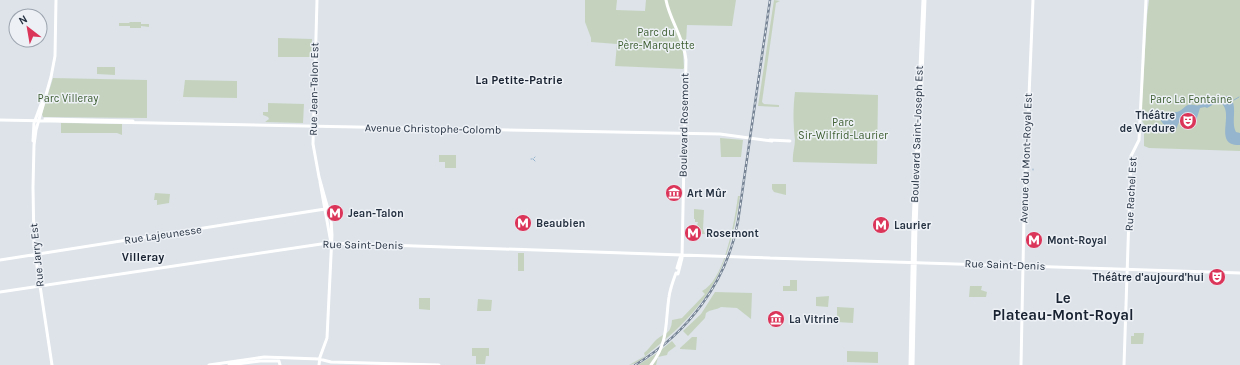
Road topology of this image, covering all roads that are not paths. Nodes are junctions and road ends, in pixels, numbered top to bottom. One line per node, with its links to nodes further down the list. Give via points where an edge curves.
1 (56, 0): 8 (main road, Rue Jarry Est, via 55,56)
2 (317, 0): 9 (main road, Rue Jean-Talon Est)
3 (666, 0): 10 (main road, Boulevard Rosemont, via 685,55)
4 (924, 0): 18 (main road, Boulevard Saint-Joseph Est)
5 (1033, 0): 19 (main road, Avenue du Mont-Royal Est)
6 (1146, 0): 20 (main road, Rue Rachel Est, via 1139,140 1131,156)
7 (0, 119): 8 (main road, Avenue Christophe-Colomb)
8 (37, 119): 9 (main road, Avenue Christophe-Colomb); 15 (main road, Rue Jarry Est, via 33,205)
9 (313, 126): 10 (main road, Avenue Christophe-Colomb); 12 (main road, Rue Jean-Talon Est, via 314,150)
10 (684, 134): 11 (main road, Avenue Christophe-Colomb); 16 (main road, Boulevard Rosemont)
11 (790, 141)
12 (320, 177): 13 (main road, Rue Jean-Talon Est); 14 (main road, Rue Jean-Talon Est, via 332,226)
13 (325, 209): 14 (main road, Rue Jean-Talon Est); 15 (main road, Rue Lajeunesse)
14 (331, 243): 16 (main road, Rue Saint-Denis); 22 (main road, Rue Saint-Denis); 24 (main road, Rue Jean-Talon Est, via 327,338)
15 (35, 254): 17 (main road, Rue Lajeunesse); 22 (main road, Rue Jarry Est)
16 (681, 255): 18 (main road, Rue Saint-Denis); 30 (main road, Boulevard Rosemont, bridge, via 669,296 664,340)
17 (0, 260)
18 (914, 262): 19 (main road, Rue Saint-Denis); 31 (main road, Boulevard Saint-Joseph Est)
19 (1023, 266): 20 (main road, Rue Saint-Denis); 32 (main road, Avenue du Mont-Royal Est)
20 (1127, 270): 21 (main road, Rue Saint-Denis); 33 (main road, Rue Rachel Est)
21 (1240, 273)
22 (40, 286): 23 (main road, Rue Saint-Denis); 25 (main road, Rue Jarry Est)
23 (0, 292)
24 (319, 362): 26 (main road, via 264,357); 29 (main road)
25 (52, 365)
26 (209, 365)
27 (229, 365): 28 (main road, via 265,361 279,361)
28 (280, 365)
29 (439, 365)
30 (653, 365)
31 (911, 365)
32 (1021, 365)
33 (1124, 365)

